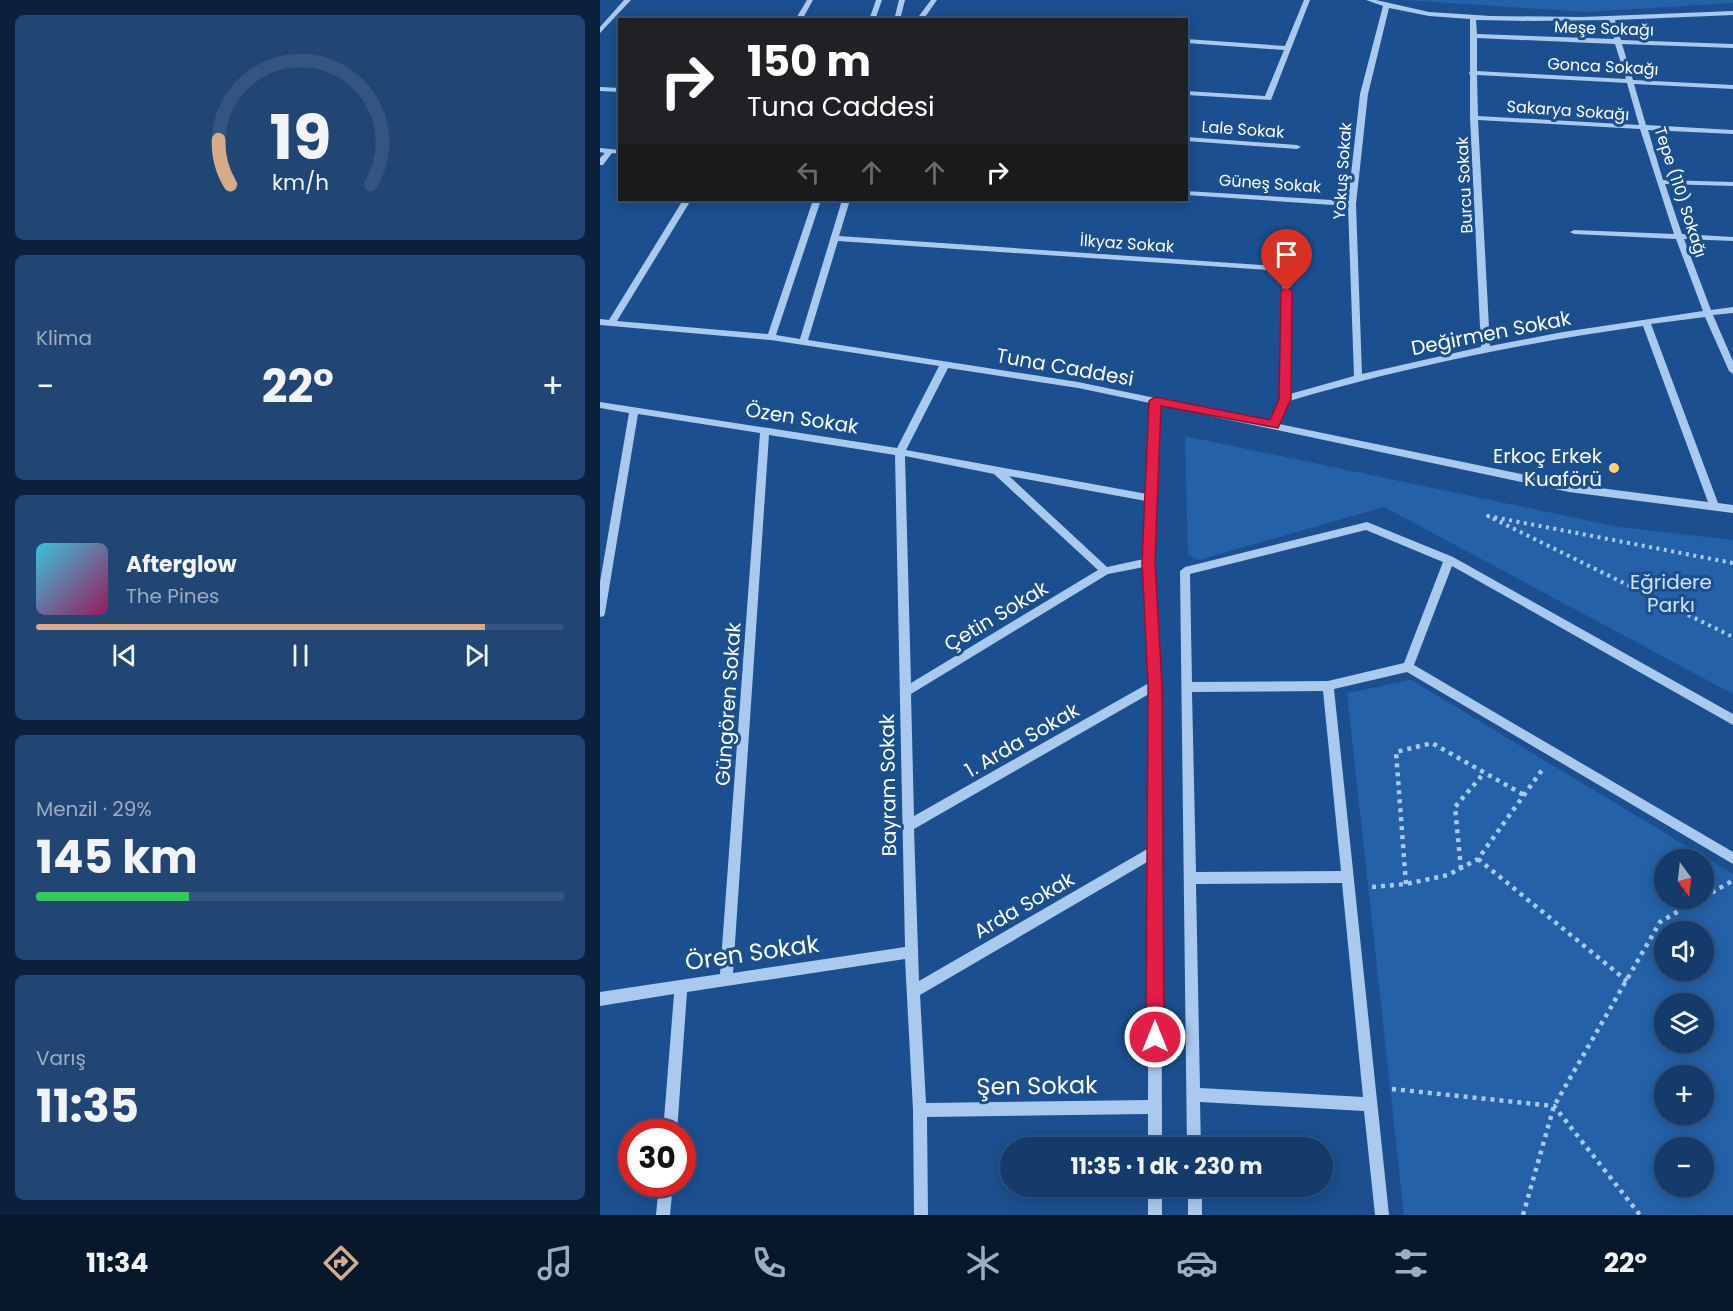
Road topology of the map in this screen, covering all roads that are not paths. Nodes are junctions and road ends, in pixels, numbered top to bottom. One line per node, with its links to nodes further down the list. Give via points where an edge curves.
1 (628, 0): 16 (street)
2 (810, 0): 10 (street)
3 (879, 0): 11 (street)
4 (902, 0): 12 (street)
5 (934, 0): 13 (street)
6 (1307, 0): 21 (street)
7 (1369, 0): 8 (street)
8 (1386, 6): 14 (street); 43 (street, Yokuş Sokak, via 1364,94)
9 (1733, 13): 15 (street)
10 (799, 18)
11 (873, 18)
12 (898, 18)
13 (920, 18)
14 (1473, 18): 15 (street); 17 (street, Burcu Sokak)
15 (1612, 19): 19 (street, Tepe (110) Sokağı)
16 (600, 31)
17 (1473, 36): 19 (street, Meşe Sokağı); 22 (street, Burcu Sokak)
18 (1188, 41): 21 (street)
19 (1618, 42): 20 (street, Meşe Sokağı); 23 (street, Tepe (110) Sokağı)
20 (1733, 46)
21 (1287, 48): 27 (street, via 1268,98)
22 (1472, 73): 23 (street, Gonca Sokağı); 28 (street, Burcu Sokak)
23 (1627, 81): 24 (street, Gonca Sokağı); 29 (street, Tepe (110) Sokağı)
24 (1733, 87)
25 (600, 89): 26 (street)
26 (618, 90)
27 (1188, 93)
28 (1474, 117): 29 (street, Sakarya Sokağı); 55 (street, Burcu Sokak)
29 (1644, 128): 30 (street, Sakarya Sokağı); 37 (street, Tepe (110) Sokağı)
30 (1733, 132)
31 (1188, 139): 32 (street, Lale Sokak)
32 (1297, 147)
33 (600, 150): 34 (street)
34 (610, 151): 35 (street); 36 (street)
35 (618, 152)
36 (600, 164)
37 (1661, 182): 38 (street); 45 (street, Tepe (110) Sokağı)
38 (1733, 184)
39 (1188, 193): 43 (street, Güneş Sokak)
40 (686, 201): 51 (street)
41 (817, 201): 53 (street)
42 (846, 201): 46 (street)
43 (1352, 204): 58 (street, Yokuş Sokak)
44 (1574, 232): 45 (street)
45 (1680, 237): 47 (street); 49 (street, Tepe (110) Sokağı)
46 (834, 238): 54 (street); 59 (street, İlkyaz Sokak, via 1287,269)
47 (1733, 239)
48 (1733, 310): 49 (street, Değirmen Sokak)
49 (1706, 314): 52 (street, Değirmen Sokak); 57 (street, Tepe (110) Sokağı)
50 (600, 322): 51 (street, Tuna Caddesi)
51 (611, 323): 53 (street, Tuna Caddesi)
52 (1646, 323): 55 (street, Değirmen Sokak); 68 (street)
53 (771, 337): 54 (street, Tuna Caddesi)
54 (804, 342): 56 (street, Tuna Caddesi)
55 (1486, 350): 58 (street, Değirmen Sokak)
56 (945, 364): 60 (street, Tuna Caddesi); 65 (street, Bayram Sokak)
57 (1733, 371)
58 (1358, 376): 59 (street, Değirmen Sokak)
59 (1285, 399): 63 (street)
60 (1155, 401): 63 (street, Tuna Caddesi); 67 (street)
61 (600, 405): 62 (street, Özen Sokak)
62 (634, 411): 64 (street, Özen Sokak); 73 (street)
63 (1274, 425): 68 (street, Tuna Caddesi, via 1569,488)
64 (765, 430): 65 (street, Özen Sokak); 86 (street, Güngören Sokak)
65 (900, 452): 66 (street, Özen Sokak); 78 (street, Bayram Sokak)
66 (997, 471): 67 (street, Özen Sokak); 72 (street)
67 (1152, 498): 71 (street)
68 (1714, 506): 69 (street, Tuna Caddesi)
69 (1733, 509)
70 (1449, 560): 74 (street); 77 (street, via 1367,526 1185,571); 79 (street)
71 (1149, 562): 72 (street); 75 (street)
72 (1105, 571): 78 (street, Çetin Sokak)
73 (600, 613)
74 (1408, 668): 76 (street); 82 (street)
75 (1155, 685): 80 (street, 1. Arda Sokak); 81 (street)
76 (1328, 686): 77 (street); 84 (street)
77 (1188, 687): 83 (street)
78 (906, 691): 80 (street, Bayram Sokak)
79 (1733, 720)
80 (908, 826): 85 (street, Bayram Sokak)
81 (1155, 851): 88 (street, Arda Sokak); 92 (street)
82 (1733, 858)
83 (1191, 878): 84 (street); 90 (street)
84 (1348, 882): 91 (street)
85 (911, 952): 86 (street, Ören Sokak); 88 (street, Bayram Sokak)
86 (726, 980): 87 (street, Ören Sokak)
87 (681, 986): 89 (street, Ören Sokak); 94 (street)
88 (912, 992): 93 (street, Bayram Sokak)
89 (600, 999)
90 (1194, 1095): 91 (street); 96 (street)
91 (1371, 1104): 104 (street)
92 (1155, 1107): 93 (street, Şen Sokak); 95 (street)
93 (920, 1110): 101 (street, Bayram Sokak)
94 (671, 1119)
95 (1155, 1137)
96 (1194, 1137)
97 (665, 1197): 100 (street)
98 (1155, 1197): 102 (street)
99 (1195, 1197): 103 (street)
100 (663, 1215)
101 (921, 1215)
102 (1155, 1215)
103 (1195, 1215)
104 (1382, 1215)

